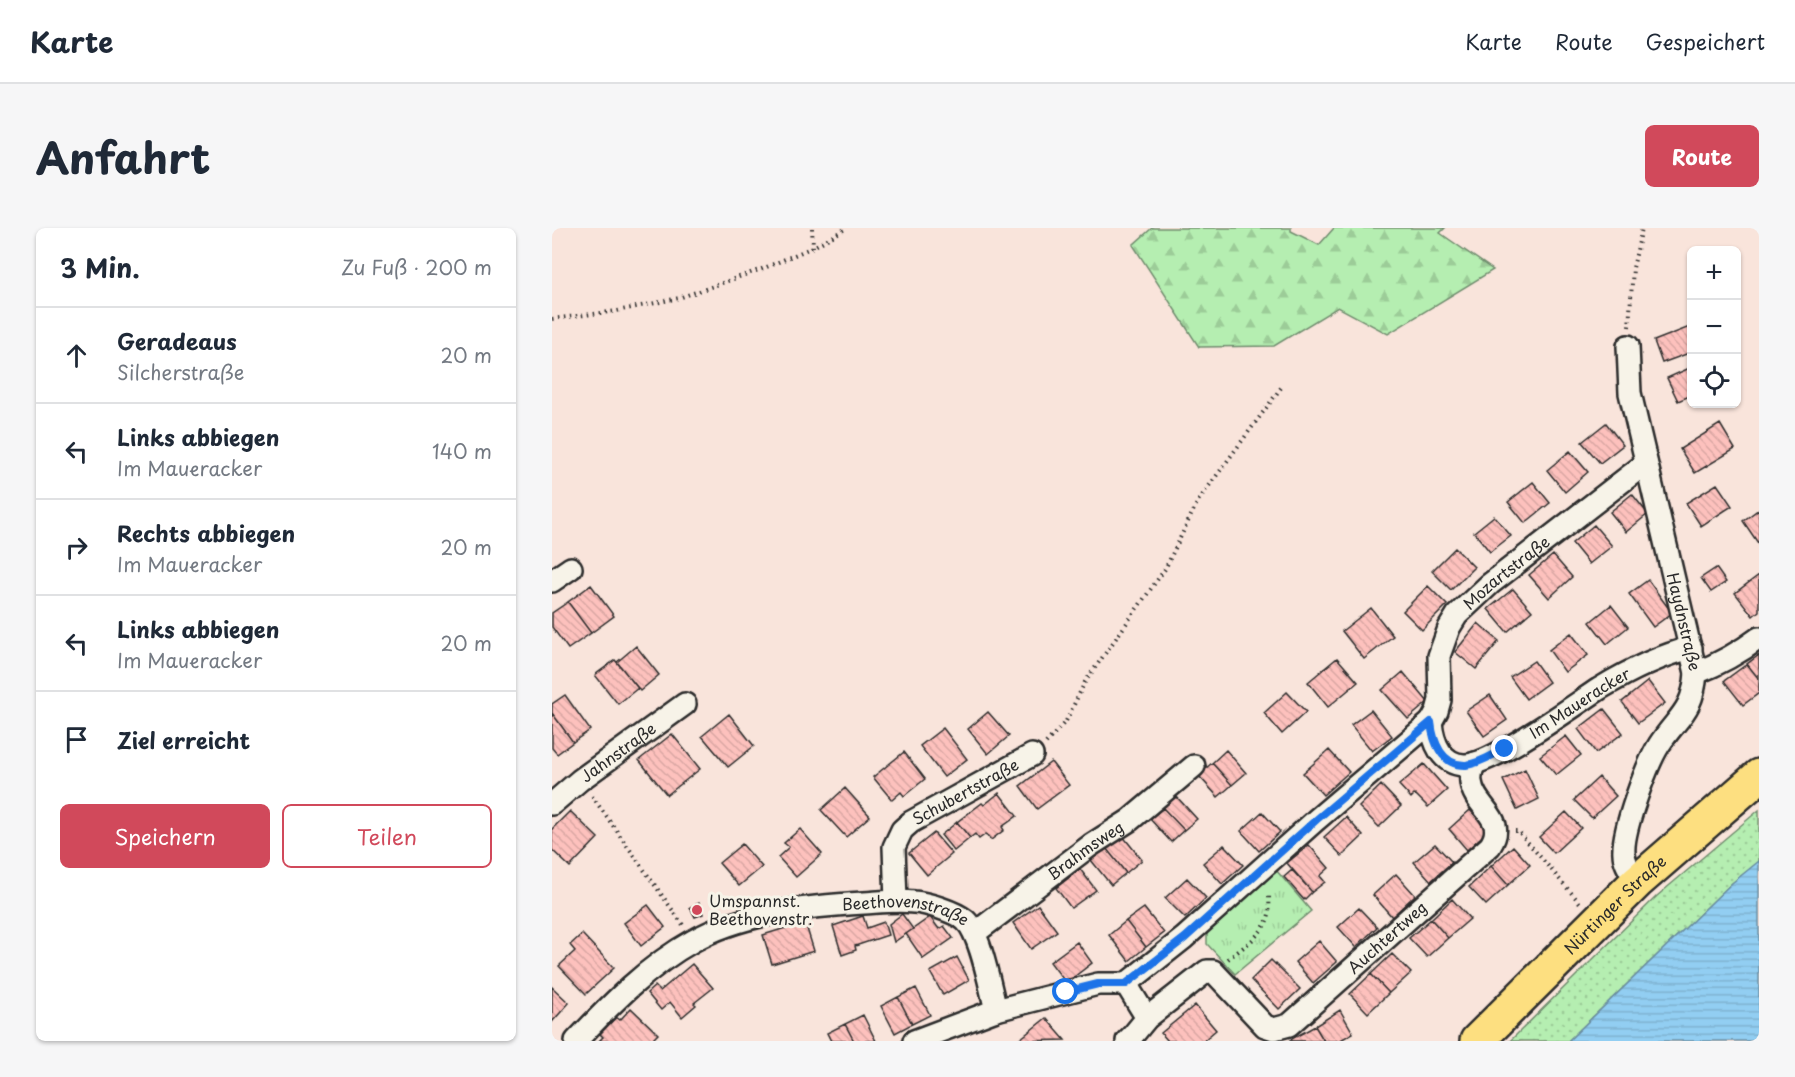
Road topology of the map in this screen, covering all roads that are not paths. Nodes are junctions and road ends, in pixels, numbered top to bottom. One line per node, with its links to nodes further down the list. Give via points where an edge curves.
1 (1628, 346): 2 (street, Haydnstraße, via 1630,393)
2 (1646, 464): 6 (street, Haydnstraße); 9 (street, Mozartstraße, via 1490,584 1457,615 1439,656 1440,700)
3 (571, 568): 4 (street)
4 (552, 581)
5 (1759, 638): 7 (street, via 1720,664)
6 (1691, 648): 7 (street, Haydnstraße); 11 (street, Im Maueracker, via 1650,662)
7 (1696, 673): 15 (street, Haydnstraße, via 1689,708 1653,757 1627,828 1626,864)
8 (685, 704): 14 (street, Jahnstraße)
9 (1431, 722): 11 (street, via 1434,739 1448,760); 18 (street, via 1185,938)
10 (1032, 755): 16 (street, Schubertstraße, via 902,830 894,847)
11 (1475, 763): 20 (street, Auchtertweg, via 1471,783 1475,796 1496,824 1496,838 1289,1025 1274,1029 1265,1026 1213,971 1207,971)
12 (1194, 766): 17 (street, Brahmsweg, via 1130,820)
13 (1759, 776): 15 (main road, Nürtinger Straße)
14 (552, 804)
15 (1637, 882): 24 (main road, Nürtinger Straße)
16 (896, 901): 17 (street, Beethovenstraße, via 917,902 952,913 966,921); 22 (street, Beethovenstraße, via 773,913 731,924 693,940 617,998)
17 (975, 933): 19 (street, Beethovenstraße)
18 (1126, 984): 19 (street, via 1098,984); 20 (street)
19 (996, 1010): 23 (street)
20 (1147, 1018): 21 (street)
21 (1133, 1039)
22 (576, 1041)
23 (914, 1041)
24 (1477, 1041)

